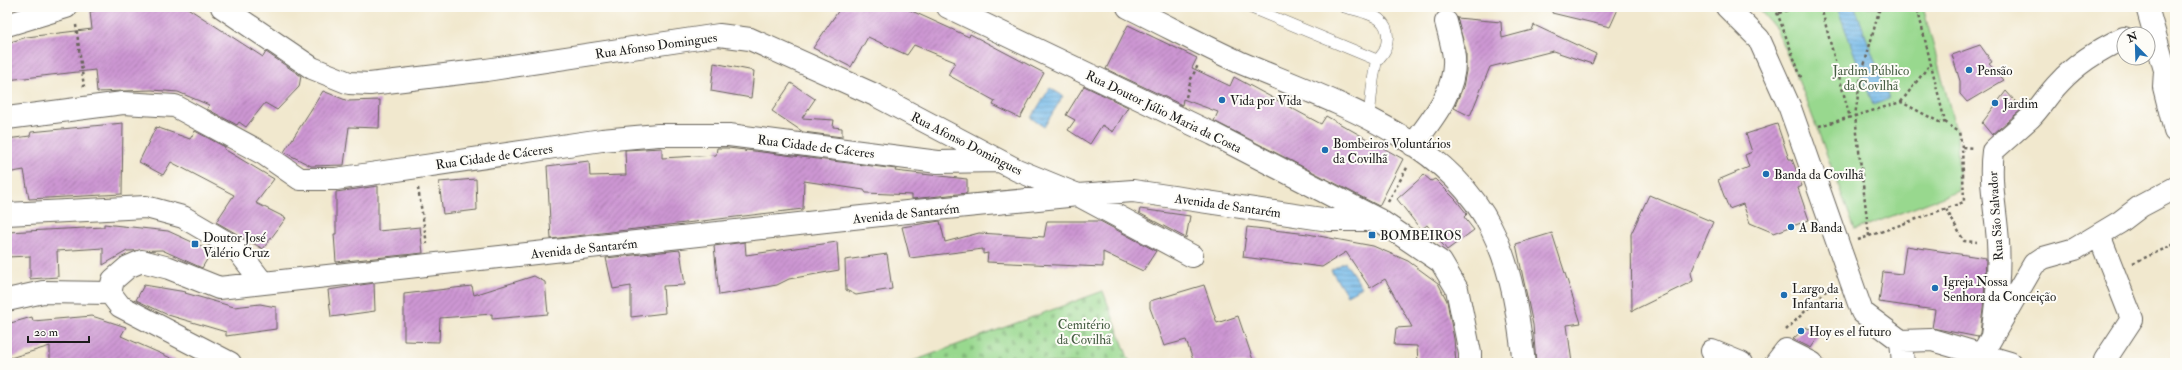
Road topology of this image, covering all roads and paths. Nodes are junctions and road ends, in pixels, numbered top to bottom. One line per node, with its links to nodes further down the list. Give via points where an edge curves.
1 (222, 7): 37 (street, Rua Afonso Domingues, via 312,68 348,83 370,84 486,70 720,35 750,39 875,95)
2 (948, 7): 28 (street, Rua Doutor Júlio Maria da Costa)
3 (1128, 7): 29 (street, via 1228,57)
4 (1249, 7): 20 (lane)
5 (1344, 7): 20 (lane, via 1370,13 1381,19 1387,30 1384,51)
6 (1727, 7): 49 (street, via 1762,46 1790,108)
7 (1775, 7): 12 (path)
8 (1796, 7): 12 (path)
9 (1821, 7): 31 (path)
10 (1880, 7): 26 (path, via 1860,81)
11 (1917, 7): 21 (path)
12 (1779, 13): 23 (path)
13 (71, 15): 16 (street); 25 (path)
14 (2150, 15): 17 (street); 22 (street)
15 (1446, 22): 34 (street, via 1454,58 1453,81)
16 (7, 25)
17 (2139, 26)
18 (2116, 42): 36 (street, via 2079,63 2058,83 2030,118)
19 (1200, 60): 28 (path, via 1191,79)
20 (1377, 60): 29 (lane)
21 (1931, 63): 24 (path); 32 (path)
22 (2170, 77): 33 (street, via 2164,87)
23 (1803, 81)
24 (1901, 102): 26 (path); 32 (path, via 1941,123)
25 (87, 108): 27 (street, Rua Cidade de Cáceres); 38 (street, Rua Cidade de Cáceres, via 123,103 175,106 264,154 300,179 336,179)
26 (1855, 116): 31 (path); 41 (path, via 1869,236)
27 (7, 118)
28 (1180, 118): 43 (street, Rua Doutor Júlio Maria da Costa)
29 (1369, 118): 34 (street)
30 (1816, 118): 31 (path, via 1819,126)
31 (1850, 118)
32 (1945, 122): 35 (path, via 1959,132)
33 (2175, 131)
34 (1416, 147): 43 (path); 60 (street, via 1441,164 1472,198 1491,228 1513,288)
35 (1962, 147): 36 (path); 41 (path, via 1964,202)
36 (1993, 151): 45 (street, Rua São Salvador, via 1990,169)
37 (1000, 161): 38 (street, Rua Cidade de Cáceres, via 938,162 729,135 658,135 602,140); 40 (street, Rua Afonso Domingues)
38 (415, 167): 48 (path)
39 (2174, 191): 44 (street, via 2141,206)
40 (1078, 195): 43 (street, Avenida de Santarém, via 1133,191 1328,220); 47 (street); 48 (street, Avenida de Santarém)
41 (1946, 209): 45 (path, via 1964,241)
42 (7, 214): 51 (street, via 146,207 183,217 236,248)
43 (1379, 220): 59 (street, Rua Doutor Júlio Maria da Costa, via 1441,262 1457,289)
44 (2099, 235): 50 (street); 56 (street, via 2075,249 2043,258 2034,264)
45 (1998, 243): 56 (street, Rua São Salvador)
46 (2175, 244): 50 (path)
47 (1192, 256)
48 (430, 264): 51 (street, Avenida de Santarém)
49 (1848, 271): 54 (street, via 1862,312); 57 (path, via 1786,329)
50 (2114, 272): 64 (street, via 2132,319 2104,360)
51 (262, 282): 52 (street, Avenida de Santarém, via 219,288 169,268 142,261 128,267 113,280)
52 (110, 293): 53 (street, via 44,292); 58 (street, via 120,306)
53 (7, 300)
54 (1901, 341): 56 (street, via 1932,340); 63 (street)
55 (1712, 351): 61 (street)
56 (1997, 353)
57 (1781, 357): 62 (street)
58 (230, 363)
59 (1470, 363)
60 (1524, 363)
61 (1741, 363)
62 (1812, 363)
63 (1903, 363)
64 (2106, 363)

